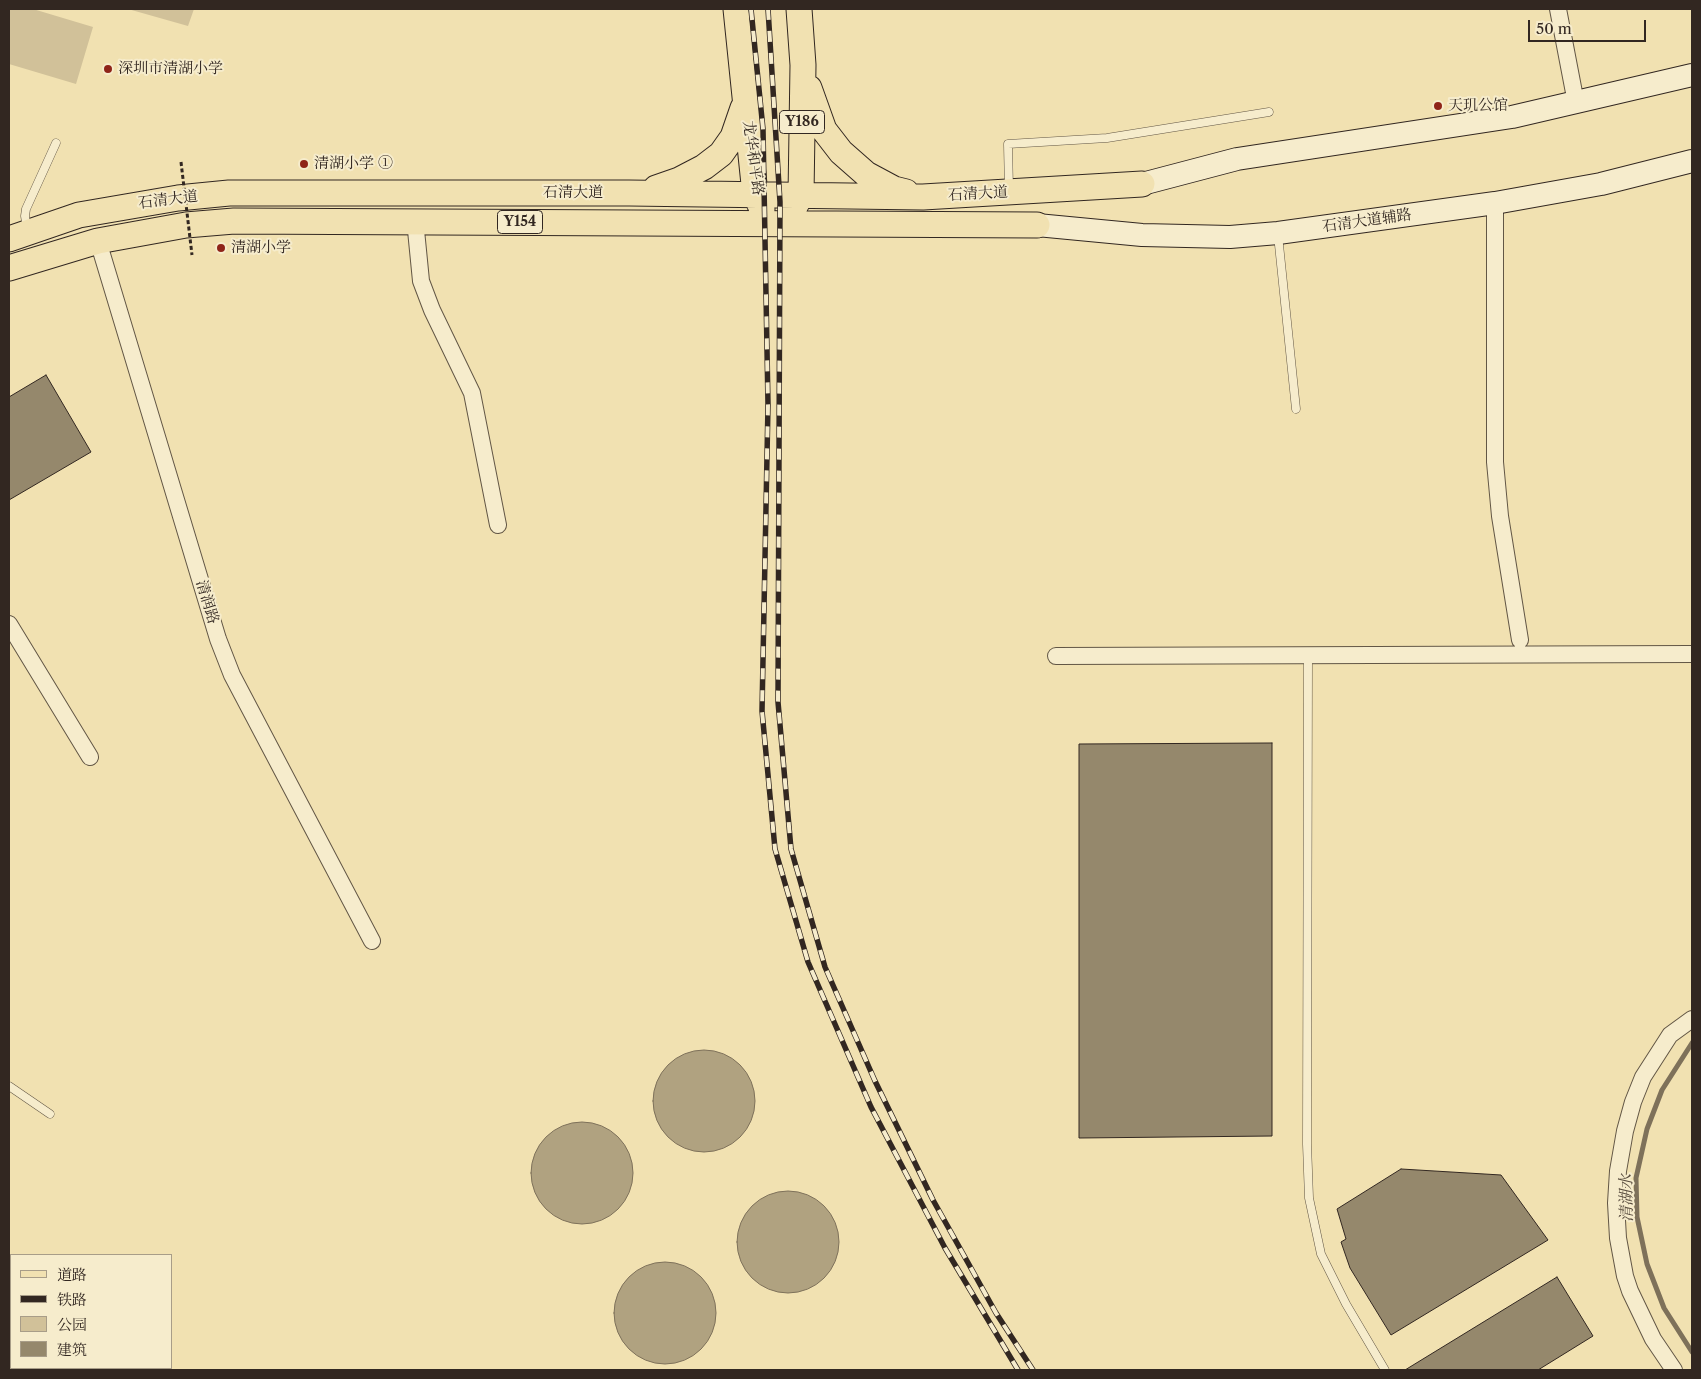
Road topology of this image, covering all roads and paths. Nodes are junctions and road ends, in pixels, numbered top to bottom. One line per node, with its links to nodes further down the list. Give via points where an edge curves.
1 (736, 9): 6 (main road, 龙华和平路)
2 (799, 9): 4 (main road, Y186)
3 (1558, 9): 7 (street)
4 (803, 65): 16 (main road, Y186); 17 (main road, via 821,123 841,152 866,174 894,189)
5 (1692, 75): 7 (main road, Y154)
6 (746, 98): 14 (main road, via 733,138 721,154 680,180); 15 (main road, 龙华和平路)
7 (1576, 103): 12 (main road, Y154, via 1237,159)
8 (1269, 112): 13 (lane, via 1107,138 1008,144)
9 (56, 143): 23 (lane, via 26,209)
10 (1692, 161): 18 (main road, 石清大道辅路 / Y154, via 1601,184)
11 (181, 162): 25 (path, bridge)
12 (1142, 184): 13 (main road, 石清大道 / Y154)
13 (1009, 192): 17 (main road, 石清大道 / Y154)
14 (630, 193): 15 (main road, 石清大道 / Y154); 23 (main road, 石清大道 / Y154, via 229,193 78,215)
15 (755, 194): 16 (main road, 石清大道 / Y154); 20 (main road, 龙华和平路, via 764,212)
16 (801, 195): 17 (main road, 石清大道 / Y154); 20 (main road, via 795,208)
17 (923, 197)
18 (1495, 203): 22 (main road, 石清大道辅路 / Y154); 30 (street, via 1495,462 1500,516)
19 (416, 220): 20 (main road, 石清大道 / Y154); 24 (main road, 石清大道 / Y154, via 234,221 186,225); 28 (street, via 421,281 472,393)
20 (777, 225): 21 (main road, 石清大道 / Y154)
21 (1037, 225): 22 (main road, 石清大道辅路 / Y154, via 1162,235 1230,237)
22 (1278, 233): 27 (lane)
23 (18, 235)
24 (98, 241): 26 (main road, 石清大道 / Y154); 35 (street, 清润路, via 232,676)
25 (192, 254)
26 (9, 268)
27 (1296, 409)
28 (498, 525)
29 (9, 624): 34 (street)
30 (1520, 640)
31 (1692, 654): 32 (street)
32 (1308, 655): 33 (street); 39 (lane, via 1309,1198 1321,1254)
33 (1056, 656)
34 (90, 758)
35 (372, 941)
36 (1692, 1019): 40 (street, via 1670,1035 1643,1077 1625,1131 1616,1203 1618,1238 1630,1291 1653,1338)
37 (9, 1086): 38 (lane)
38 (50, 1114)
39 (1385, 1370)
40 (1674, 1370)

